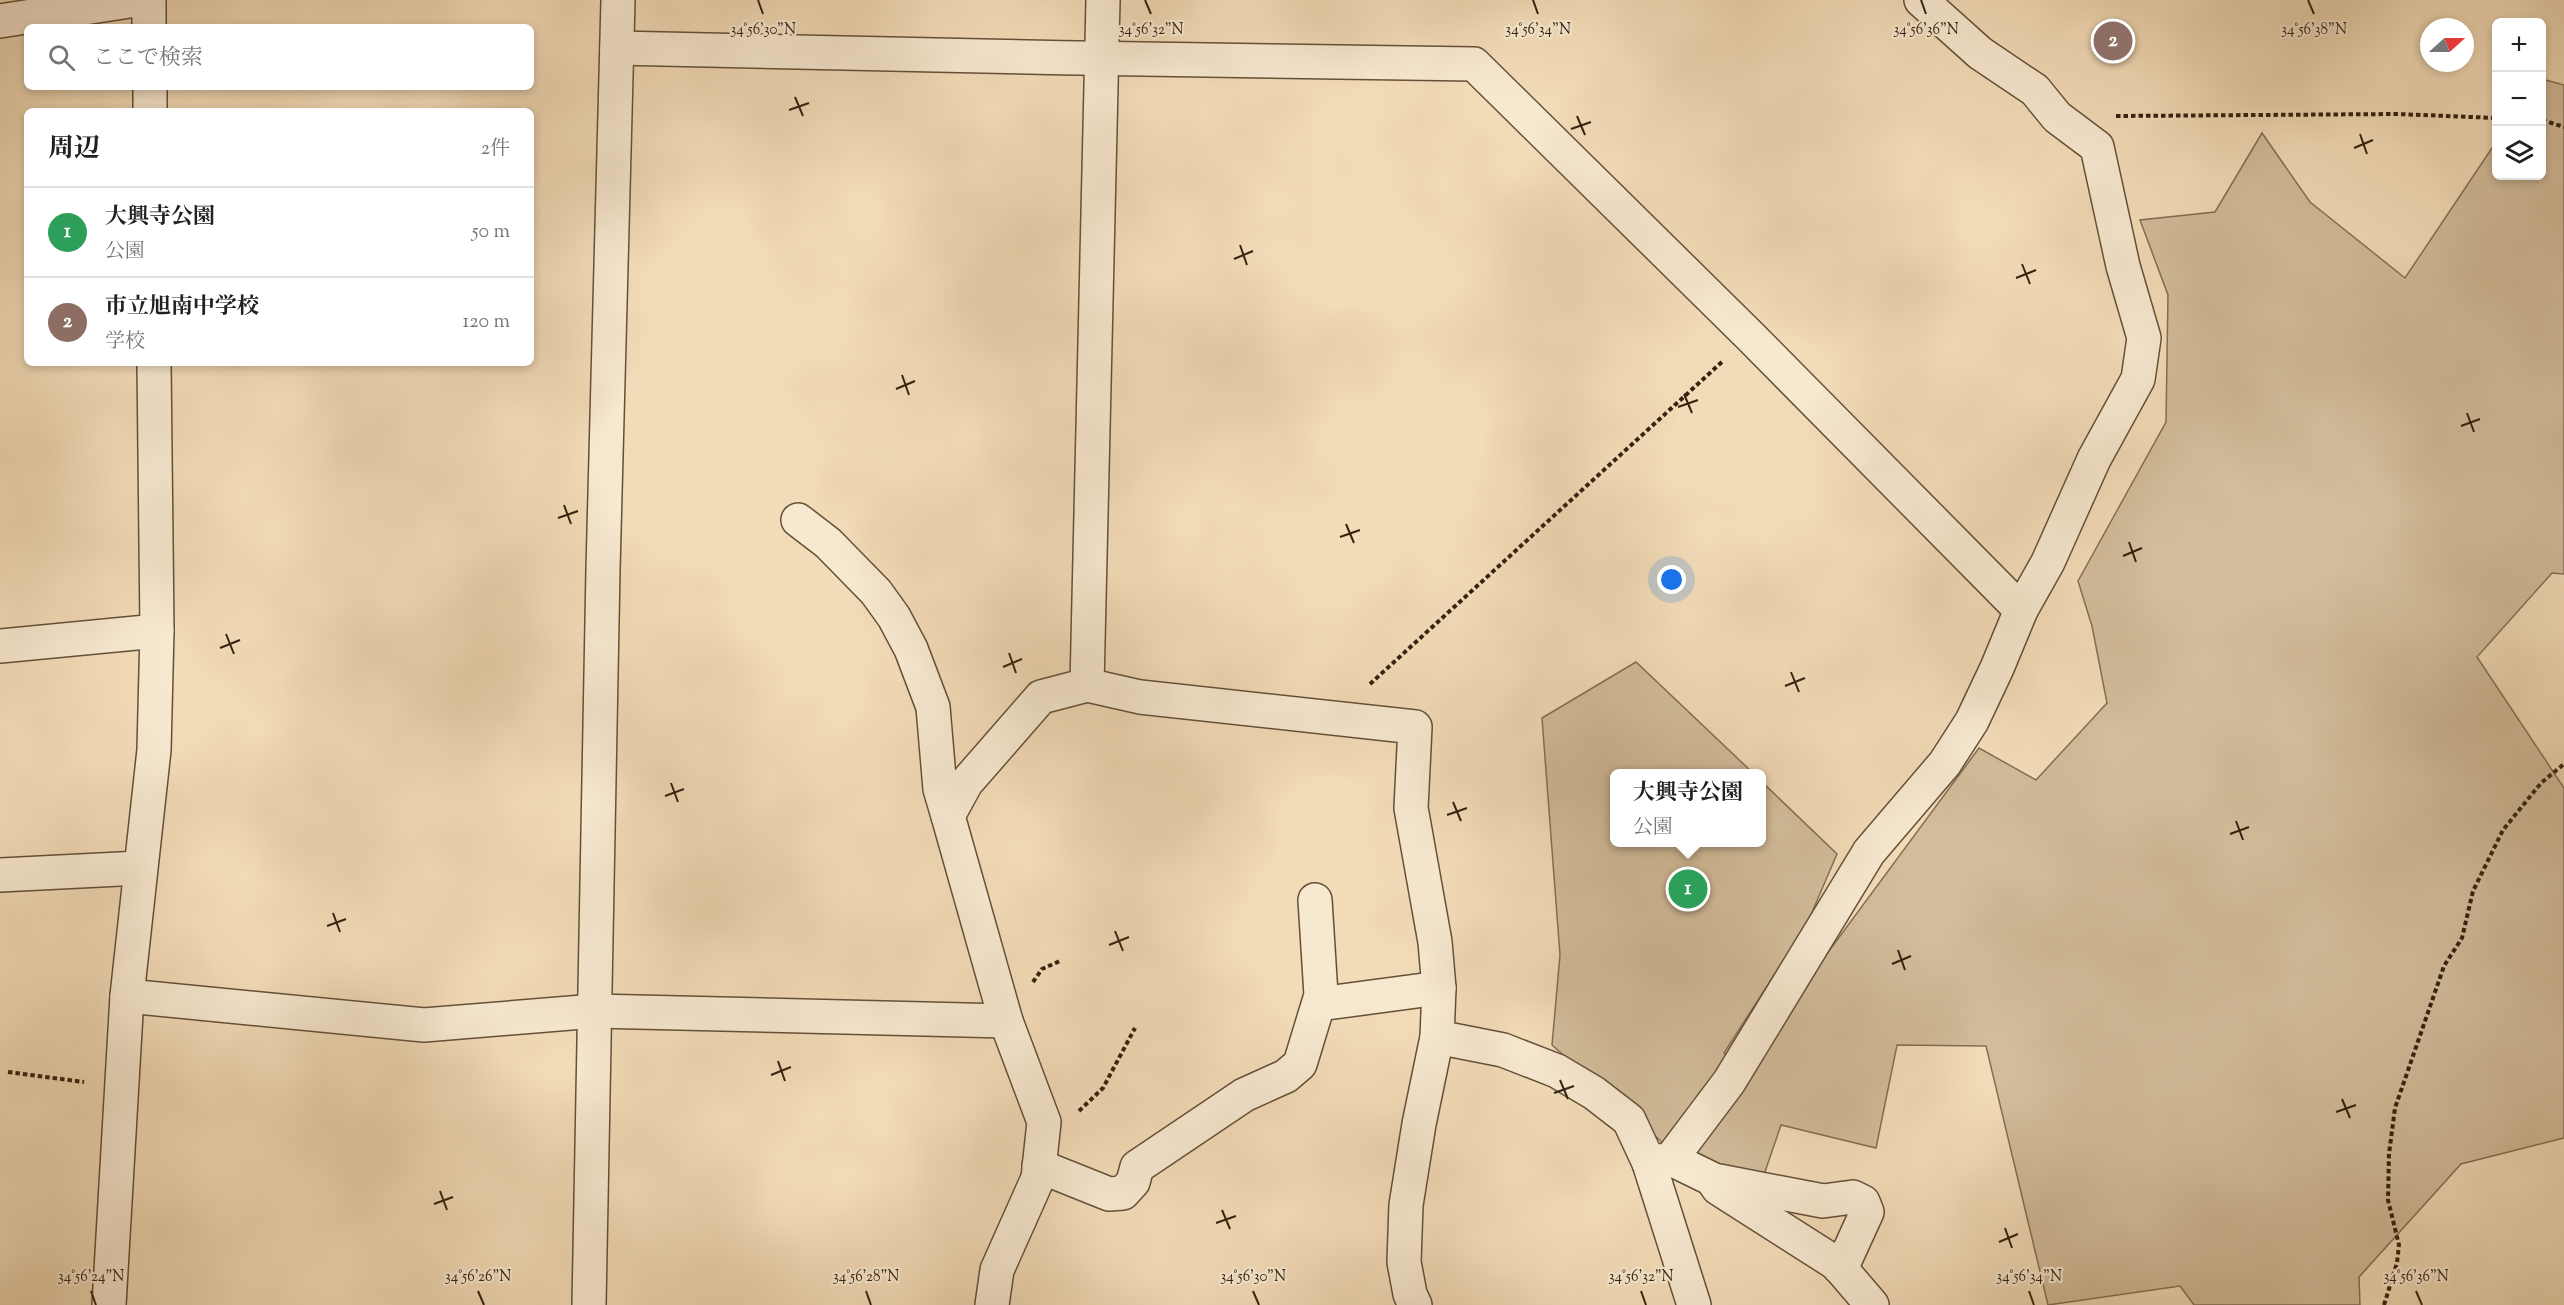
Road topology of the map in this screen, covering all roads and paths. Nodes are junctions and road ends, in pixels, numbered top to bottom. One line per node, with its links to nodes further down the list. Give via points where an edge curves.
1 (136, 0): 6 (street)
2 (149, 0): 7 (street)
3 (618, 0): 8 (street)
4 (1103, 0): 9 (street)
5 (1921, 0): 12 (street, via 1980,53 2035,90)
6 (0, 21)
7 (149, 24)
8 (617, 48): 9 (street); 32 (street)
9 (1101, 60): 16 (street, via 1474,64); 22 (street)
10 (150, 90): 11 (street)
11 (150, 108)
12 (2057, 117): 13 (path, via 2397,114); 19 (street, via 2097,147 2123,266 2144,338 2138,380 2094,459 2048,562)
13 (2492, 118)
14 (2546, 122): 15 (path)
15 (2564, 127)
16 (1750, 336): 19 (street); 23 (path)
17 (154, 366): 20 (street)
18 (798, 520): 25 (street, via 828,543 876,592 911,649 933,707 940,789)
19 (2021, 610): 39 (street, via 1972,721 1945,763 1869,852 1729,1082)
20 (157, 631): 21 (street); 26 (street, via 154,750)
21 (0, 646)
22 (1087, 685): 25 (street, via 1041,697 966,783); 29 (street, via 1140,697 1415,727 1411,808 1435,942)
23 (1367, 686)
24 (2564, 764): 49 (path, via 2541,783 2503,830 2473,891 2462,938 2444,966 2394,1108 2388,1200 2399,1245)
25 (948, 816): 33 (street)
26 (140, 868): 27 (street); 30 (street)
27 (0, 875)
28 (1315, 900): 31 (street, via 1322,995)
29 (1439, 988): 31 (street); 35 (street)
30 (127, 996): 32 (street, via 424,1025); 37 (street)
31 (1319, 1004): 40 (street, via 1300,1064 1286,1076 1244,1095 1137,1167 1133,1182 1123,1193 1109,1194)
32 (595, 1011): 33 (street); 44 (street)
33 (1006, 1021): 38 (street)
34 (1135, 1028): 38 (path, via 1103,1088 1066,1123)
35 (1437, 1037): 39 (street, via 1503,1050 1557,1071 1629,1120); 46 (street, via 1406,1205 1404,1262)
36 (8, 1072): 37 (path)
37 (121, 1088): 43 (street)
38 (1044, 1122): 40 (street)
39 (1660, 1161): 41 (street); 47 (street)
40 (1039, 1166): 45 (street, via 1038,1178 997,1270)
41 (1712, 1179): 42 (street, via 1718,1188); 42 (street, via 1823,1201 1853,1197 1863,1202 1867,1212)
42 (1839, 1267): 48 (street)
43 (108, 1305)
44 (589, 1305)
45 (992, 1305)
46 (1415, 1305)
47 (1694, 1305)
48 (1872, 1305)
49 (2384, 1305)

